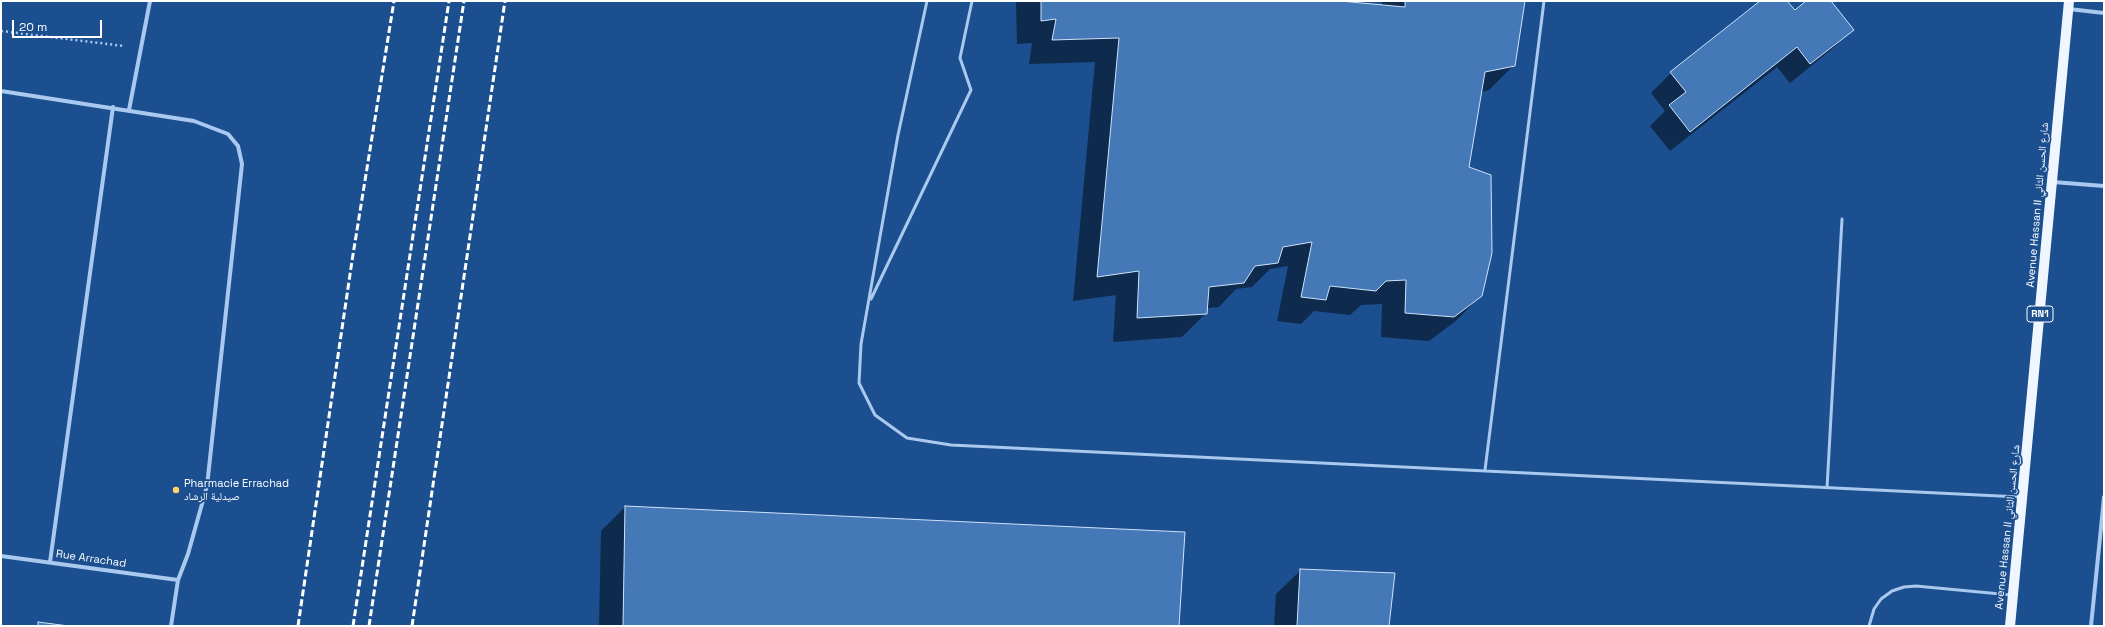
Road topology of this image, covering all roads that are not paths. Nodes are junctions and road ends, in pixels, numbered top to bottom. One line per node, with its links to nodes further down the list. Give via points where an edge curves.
1 (150, 1): 9 (street)
2 (927, 1): 13 (lane, via 898,135)
3 (972, 1): 13 (lane, via 960,58 971,90)
4 (1544, 1): 14 (lane)
5 (2069, 5): 6 (street); 10 (main road, Avenue Hassan II شارع الحسن الثاني / RN1)
6 (2104, 13)
7 (1, 91): 8 (street)
8 (113, 107): 9 (street); 20 (street)
9 (129, 110): 21 (street, via 194,121 216,128 228,134 238,146 242,164 207,486)
10 (2052, 182): 11 (street); 16 (main road, Avenue Hassan II شارع الحسن الثاني / RN1)
11 (2104, 186)
12 (1842, 219): 15 (lane)
13 (868, 304): 14 (lane, via 861,344 859,383 875,415 907,438 951,445)
14 (1485, 470): 15 (lane)
15 (1827, 488): 16 (lane)
16 (2023, 497): 22 (main road, Avenue Hassan II شارع الحسن الثاني / RN1)
17 (2104, 498): 18 (street)
18 (2103, 518): 26 (street)
19 (1, 556): 20 (street, Rue Arrachad)
20 (50, 562): 21 (street, Rue Arrachad)
21 (178, 580): 23 (street)
22 (2013, 595): 24 (lane, via 1904,587 1881,599 1874,609); 25 (main road, Avenue Hassan II شارع الحسن الثاني / RN1)
23 (171, 626)
24 (1869, 626)
25 (2010, 626)
26 (2091, 626)

